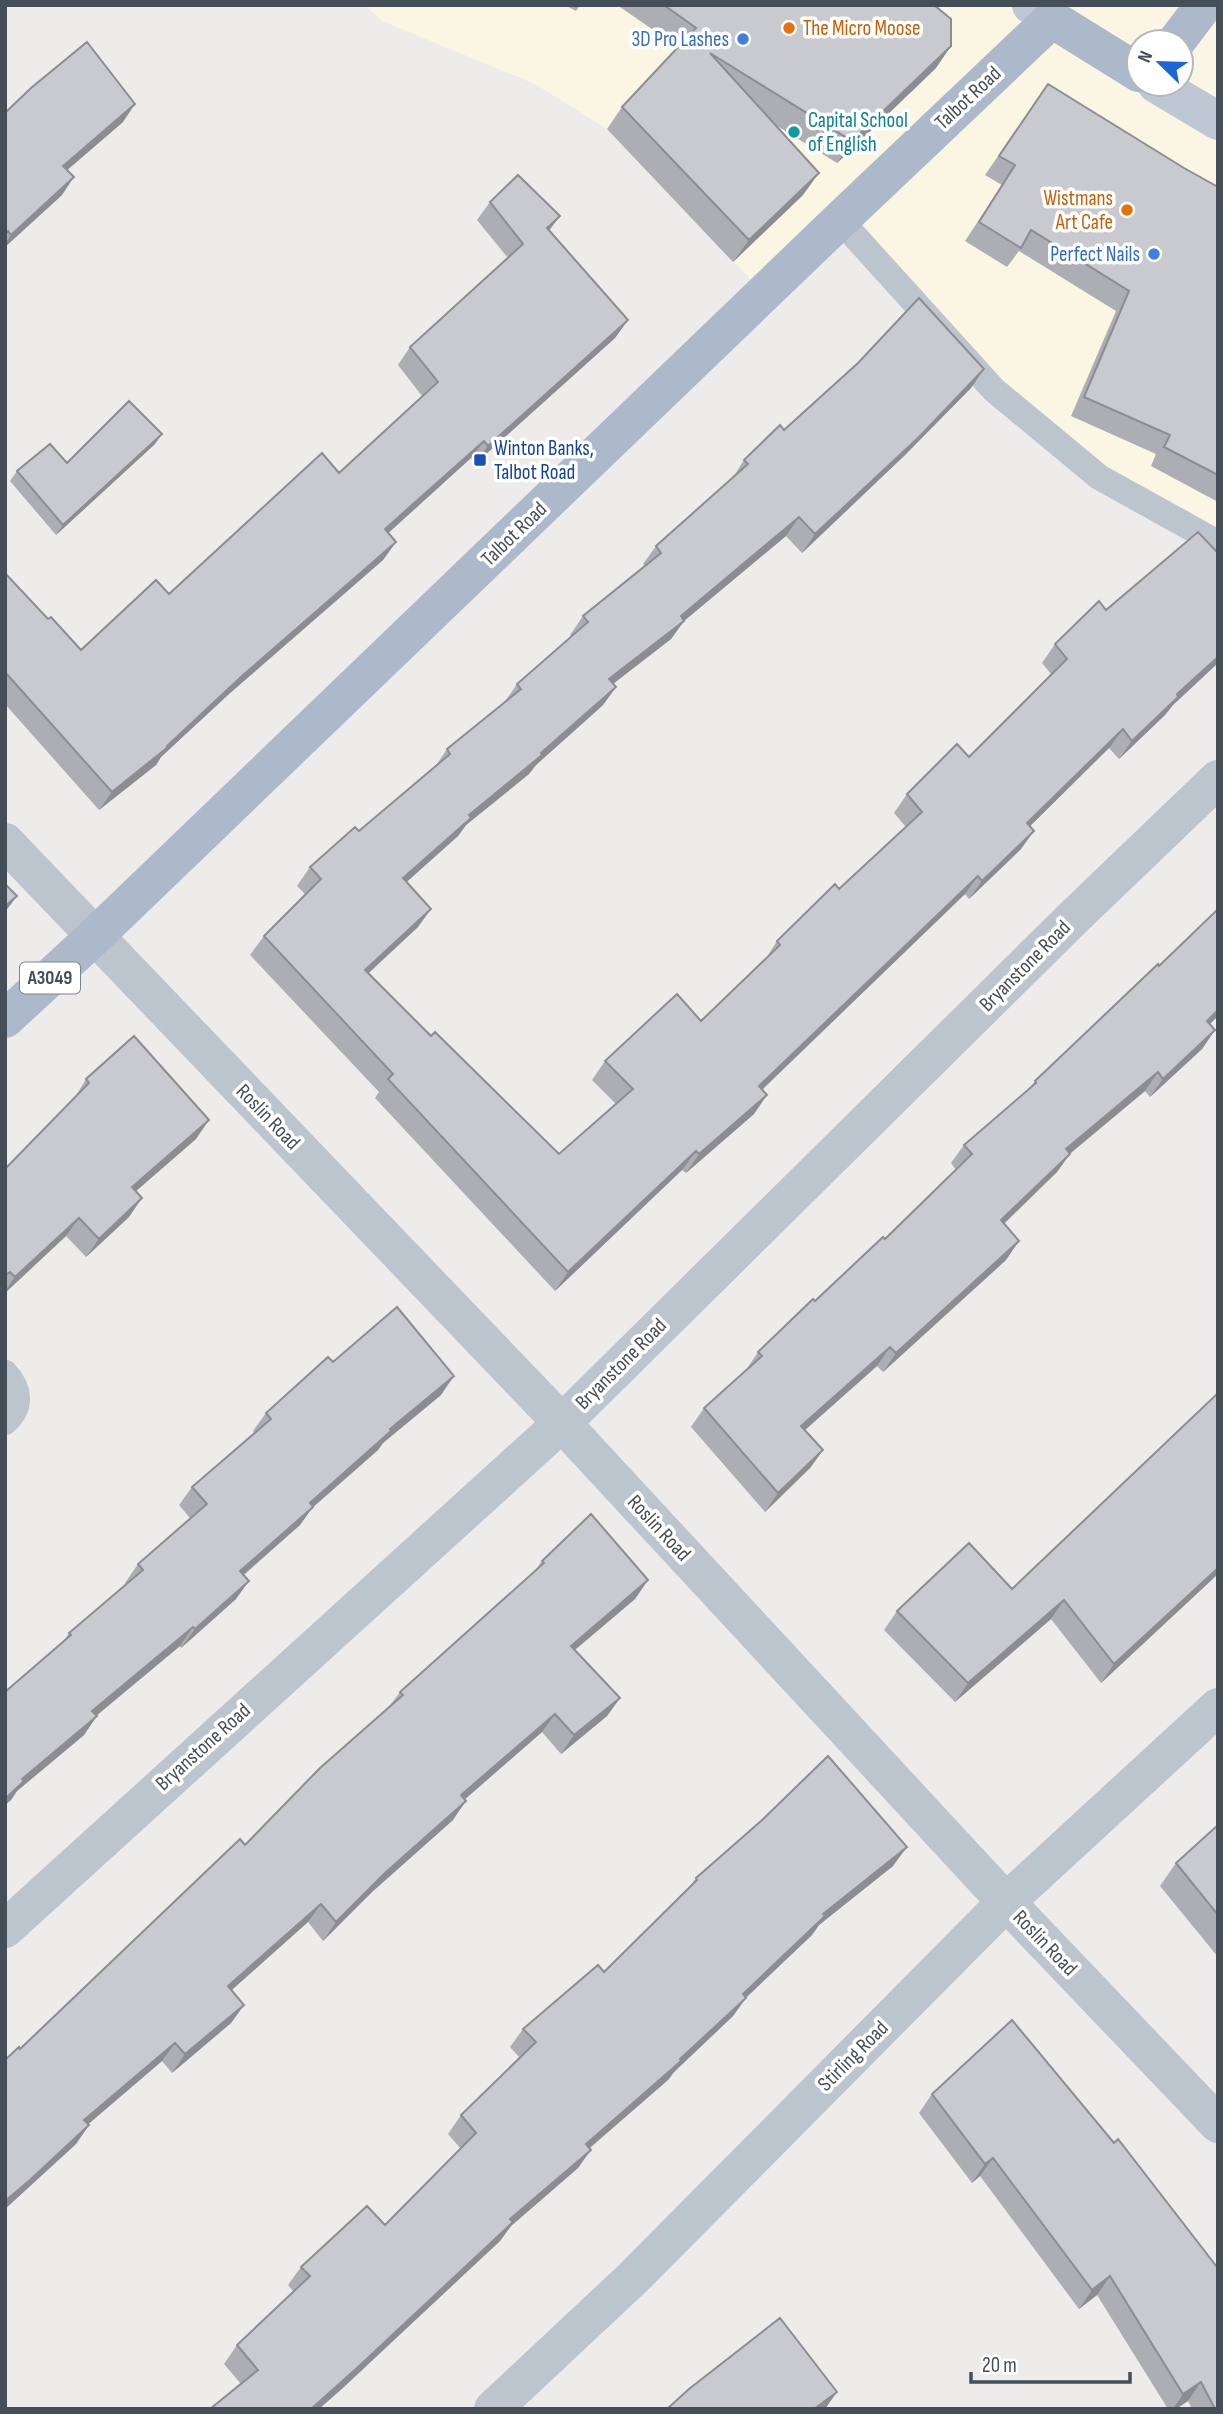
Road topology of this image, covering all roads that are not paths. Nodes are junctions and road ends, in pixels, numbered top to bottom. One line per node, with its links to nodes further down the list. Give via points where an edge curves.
1 (1204, 5): 3 (main road)
2 (1042, 12): 4 (main road, A3049); 7 (main road, Talbot Road / A3049)
3 (1187, 28)
4 (1125, 64)
5 (1179, 98): 6 (street)
6 (1218, 121)
7 (840, 220): 8 (lane, via 995,390 1099,477); 11 (main road, Talbot Road / A3049)
8 (1218, 543)
9 (1218, 779): 15 (street, Bryanstone Road)
10 (5, 842): 11 (street, Roslin Road)
11 (94, 937): 12 (main road, Talbot Road / A3049); 15 (street, Roslin Road)
12 (5, 1020)
13 (5, 1373): 14 (lane, via 15,1383 18,1400)
14 (5, 1422)
15 (562, 1423): 17 (street, Roslin Road); 18 (street, Bryanstone Road)
16 (1218, 1707): 17 (street, Stirling Road)
17 (1006, 1902): 19 (street, Roslin Road); 20 (street, Stirling Road, via 633,2278)
18 (5, 1929)
19 (1218, 2124)
20 (493, 2409)

